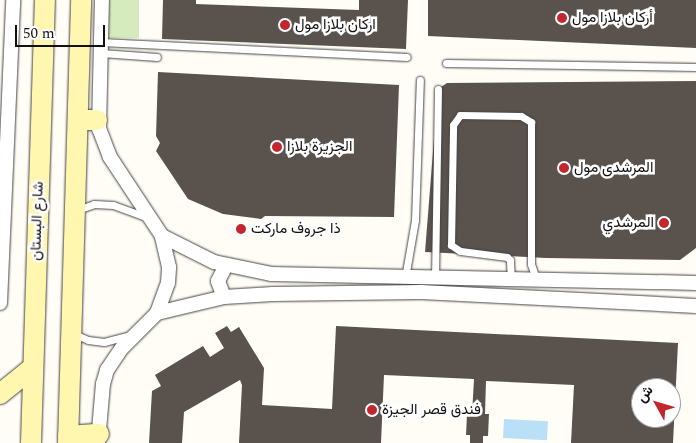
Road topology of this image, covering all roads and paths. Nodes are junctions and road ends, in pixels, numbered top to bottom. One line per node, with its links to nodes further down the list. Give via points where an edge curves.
1 (13, 0): 24 (street)
2 (45, 0): 30 (street, شارع البستان)
3 (81, 0): 12 (street)
4 (102, 0): 5 (street)
5 (101, 48): 6 (lane); 7 (lane); 12 (street)
6 (407, 56)
7 (157, 57)
8 (446, 64): 9 (lane)
9 (696, 67)
10 (420, 80): 17 (lane, via 415,220)
11 (438, 89): 18 (lane)
12 (88, 120): 13 (street); 14 (street)
13 (76, 210): 14 (lane, via 94,204 113,205); 29 (street)
14 (148, 218): 15 (street)
15 (162, 236): 16 (street); 27 (street, via 168,259 168,283)
16 (226, 265): 17 (street, via 271,274); 23 (street, via 218,281)
17 (405, 279): 18 (street)
18 (435, 280): 22 (street)
19 (538, 281): 20 (street); 22 (street); 22 (lane, via 530,264 531,122 521,116 460,114 453,126 451,245 456,251 506,256 510,260)
20 (668, 283): 21 (street); 25 (street)
21 (696, 283)
22 (512, 288): 23 (street); 25 (street)
23 (224, 297): 27 (street)
24 (0, 303)
25 (667, 304): 26 (street)
26 (696, 306)
27 (157, 313): 28 (street)
28 (140, 330): 29 (lane, via 118,340 104,342 88,340); 32 (street, via 122,348 108,370 103,384)
29 (71, 332): 33 (street)
30 (32, 368): 31 (street); 34 (street, شارع البستان)
31 (0, 394)
32 (99, 438): 33 (street)
33 (68, 439)
34 (31, 443)

